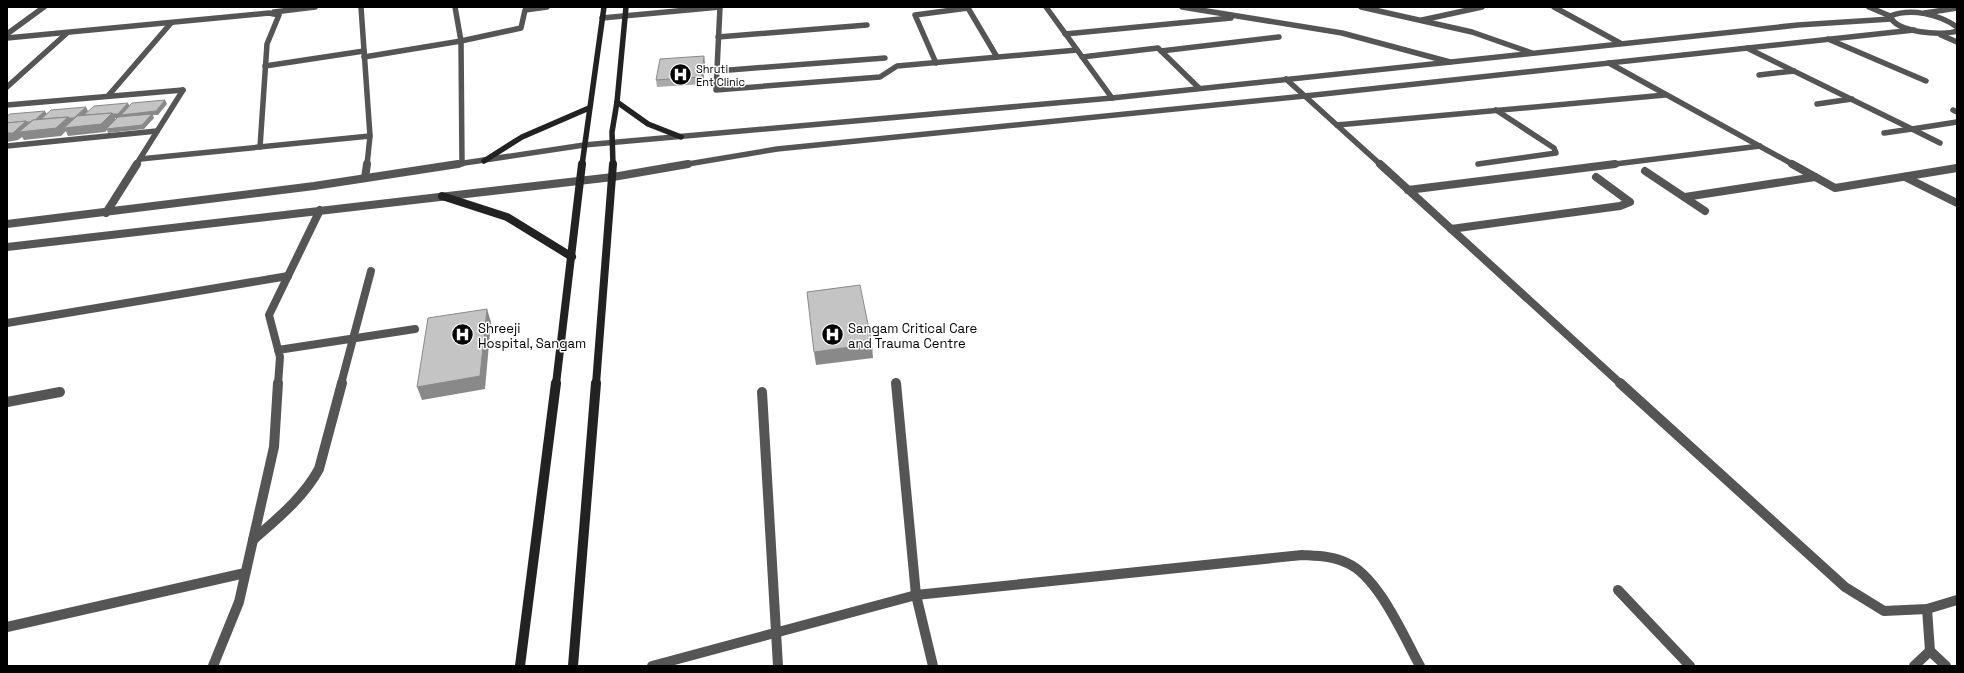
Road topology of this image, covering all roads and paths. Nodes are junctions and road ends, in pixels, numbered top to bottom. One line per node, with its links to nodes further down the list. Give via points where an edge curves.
1 (44, 7): 31 (street)
2 (314, 7): 18 (street)
3 (361, 7): 45 (street)
4 (455, 7): 38 (street)
5 (547, 7): 38 (street, via 525,10 521,28)
6 (604, 7): 23 (main road)
7 (626, 7): 20 (main road)
8 (720, 7): 20 (street); 34 (street)
9 (1046, 7): 32 (street)
10 (1182, 7): 21 (street)
11 (1361, 7): 24 (street)
12 (1482, 7): 24 (street)
13 (1554, 7): 40 (street)
14 (1869, 7): 22 (street)
15 (1898, 7): 17 (street)
16 (1957, 8): 19 (street)
17 (1910, 12): 19 (street); 22 (street)
18 (269, 13): 25 (street); 52 (street, via 279,15 267,44)
19 (1920, 14): 27 (street, via 1941,18)
20 (625, 16): 23 (street); 65 (main road)
21 (1244, 17): 32 (street); 49 (street, via 1342,33)
22 (1890, 17): 28 (street, via 1895,23); 40 (street)
23 (602, 18): 68 (main road)
24 (1419, 20): 44 (street, via 1472,32)
25 (171, 24): 30 (street); 61 (street)
26 (867, 25): 34 (street)
27 (1956, 25)
28 (1914, 30): 33 (street); 37 (street)
29 (1957, 31): 33 (street)
30 (67, 33): 35 (street); 58 (street)
31 (7, 34)
32 (1065, 34): 42 (street)
33 (1937, 34): 39 (street)
34 (718, 37): 53 (street)
35 (7, 38)
36 (1279, 38): 43 (street)
37 (1828, 39): 41 (street); 57 (street)
38 (461, 41): 45 (street); 85 (street)
39 (1957, 42)
40 (1620, 43): 44 (street)
41 (1747, 48): 51 (street); 54 (street)
42 (1077, 50): 46 (street); 47 (street)
43 (1161, 51): 46 (street, via 1158,48); 59 (street)
44 (1532, 53): 49 (street)
45 (364, 54): 52 (street); 75 (street)
46 (1082, 56): 63 (street)
47 (997, 57): 50 (street); 50 (street, via 968,8 915,15)
48 (885, 58): 53 (street)
49 (1450, 62): 56 (street)
50 (936, 63): 53 (street, via 897,66 880,77 716,90)
51 (1609, 63): 60 (street); 62 (street)
52 (265, 66): 82 (street)
53 (717, 71)
54 (1794, 71): 55 (street); 64 (street)
55 (1759, 76)
56 (1286, 79): 59 (street); 62 (street)
57 (1926, 81)
58 (7, 87)
59 (1199, 88): 63 (street)
60 (1666, 95): 69 (street); 81 (street)
61 (108, 96): 67 (street); 73 (street, via 183,90)
62 (1305, 96): 71 (street); 89 (street, via 777,149)
63 (1112, 98): 76 (street)
64 (1852, 99): 66 (street); 72 (street)
65 (617, 102): 76 (main road, via 648,124); 77 (main road)
66 (1817, 104)
67 (7, 105)
68 (589, 108): 79 (main road); 84 (main road, via 522,137)
69 (1496, 110): 71 (street); 86 (street, via 1554,148 1556,153)
70 (1957, 122): 72 (street)
71 (1337, 125): 95 (street)
72 (1912, 129): 74 (street); 78 (street)
73 (157, 131): 80 (street); 83 (street)
74 (1884, 133)
75 (370, 136): 82 (street); 93 (street)
76 (681, 138): 77 (street)
77 (613, 143): 79 (street); 89 (main road)
78 (1940, 143)
79 (584, 145): 84 (street); 94 (main road)
80 (7, 146)
81 (1760, 146): 91 (street); 95 (street)
82 (260, 147): 83 (street)
83 (140, 159): 101 (street)
84 (484, 161): 85 (street)
85 (462, 164): 93 (street)
86 (1478, 164)
87 (1957, 168): 92 (street)
88 (1645, 171): 97 (street)
89 (613, 177): 94 (street); 127 (main road)
90 (1596, 177): 103 (street, via 1630,202 1620,206)
91 (1815, 177): 92 (street, via 1835,188); 97 (street)
92 (1905, 177): 98 (street)
93 (365, 178): 101 (street)
94 (581, 180): 96 (street); 105 (main road)
95 (1408, 190): 103 (street)
96 (442, 196): 99 (street); 105 (main road, via 506,217)
97 (1685, 197): 100 (street)
98 (1956, 202)
99 (320, 210): 104 (street); 107 (street)
100 (1705, 211)
101 (106, 213): 102 (street)
102 (7, 224)
103 (1451, 229): 121 (street, via 1846,587 1884,611)
104 (7, 247)
105 (572, 257): 126 (main road)
106 (372, 271): 110 (street)
107 (288, 276): 108 (street); 111 (street, via 269,315)
108 (7, 323)
109 (415, 329): 110 (street)
110 (354, 338): 111 (street); 116 (street, via 319,469 313,482 303,496)
111 (278, 350): 116 (street, via 280,357 274,446)
112 (896, 383): 119 (street)
113 (60, 392): 115 (street)
114 (762, 392): 123 (street)
115 (7, 402)
116 (253, 540): 117 (street)
117 (245, 573): 122 (street); 125 (street, via 239,602)
118 (1618, 590): 132 (street)
119 (916, 595): 123 (street); 130 (street); 131 (street, via 1302,555 1330,557 1350,564 1372,583)
120 (1957, 600): 121 (street)
121 (1927, 609): 124 (street)
122 (7, 627)
123 (777, 633): 128 (street); 129 (street)
124 (1930, 651): 133 (street); 134 (street)
125 (213, 666)
126 (520, 666)
127 (573, 666)
128 (652, 666)
129 (778, 666)
130 (932, 666)
131 (1420, 666)
132 (1690, 666)
133 (1914, 666)
134 (1946, 666)

